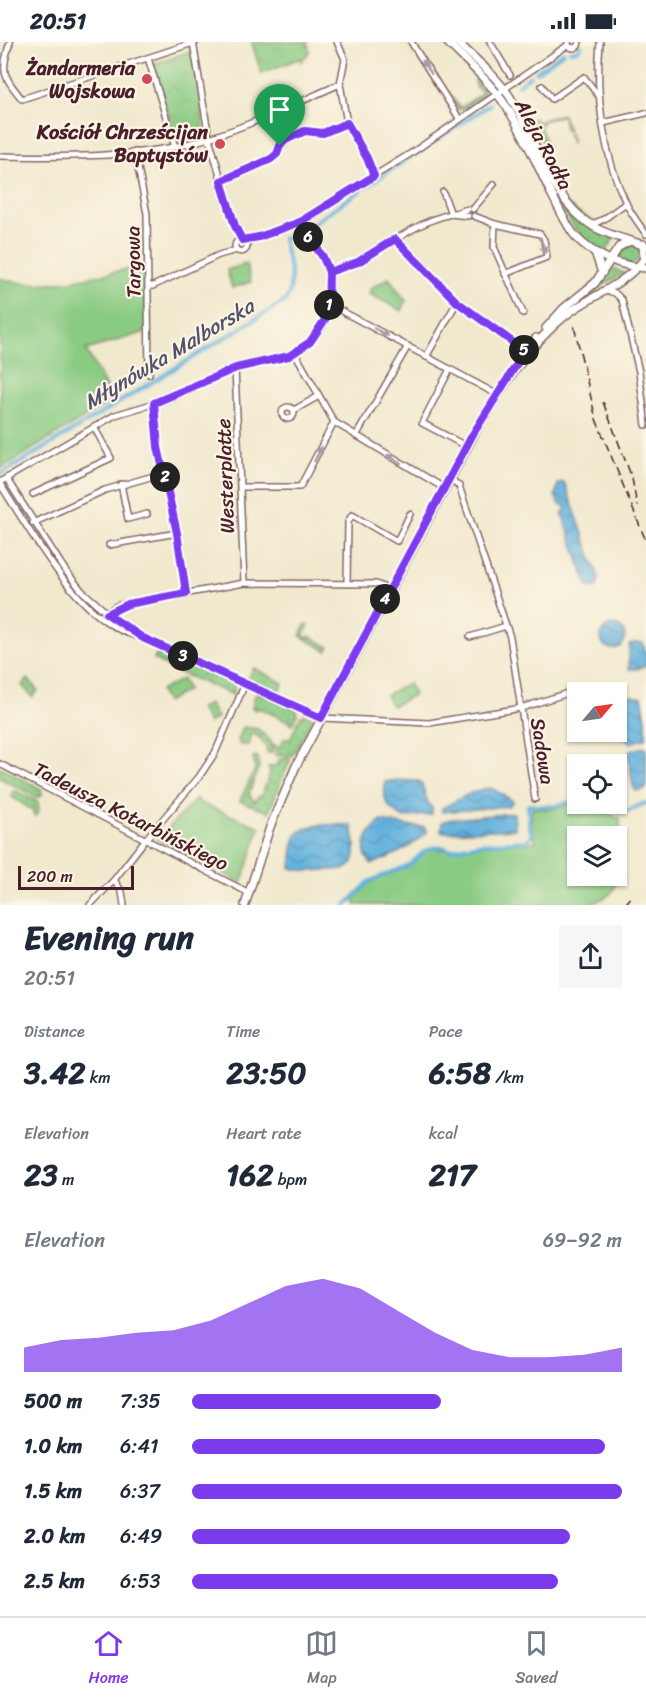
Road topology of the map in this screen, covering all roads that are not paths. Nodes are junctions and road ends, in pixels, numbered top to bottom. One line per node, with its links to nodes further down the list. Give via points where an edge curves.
1 (10, 42): 11 (street, via 4,61 9,82 22,99)
2 (194, 42): 11 (street); 21 (street)
3 (337, 42): 13 (street, via 345,61)
4 (411, 42): 18 (street, one-way to 4)
5 (447, 42): 15 (main road, Aleja Rodła)
6 (457, 42): 15 (main road, Aleja Rodła)
7 (490, 42): 12 (street)
8 (579, 42): 10 (street, via 574,48)
9 (600, 42): 16 (street)
10 (568, 43): 15 (street)
11 (148, 58): 22 (street)
12 (510, 75)
13 (340, 84): 19 (street); 21 (street)
14 (542, 86): 16 (street, via 552,99 583,77)
15 (500, 91): 18 (street); 35 (main road, Aleja Rodła, via 513,102 558,189 574,211); 42 (main road, Aleja Rodła, via 570,230)
16 (598, 94): 20 (street)
17 (646, 113): 20 (street)
18 (459, 118): 25 (street)
19 (347, 123): 25 (street); 26 (street, via 323,133 305,131 283,141 271,159)
20 (603, 123): 29 (street)
21 (209, 138): 22 (street); 26 (street)
22 (175, 147): 23 (street)
23 (135, 152): 24 (street); 49 (street, Targowa, via 147,214)
24 (0, 156)
25 (374, 176): 33 (street)
26 (221, 181): 40 (street)
27 (494, 184): 30 (street)
28 (443, 192): 31 (street)
29 (626, 203): 32 (street); 37 (street)
30 (471, 213): 31 (street); 34 (street)
31 (451, 214): 38 (street)
32 (604, 219): 35 (street); 36 (street)
33 (300, 222): 40 (street); 46 (street)
34 (495, 224): 48 (street, via 494,247); 48 (street, one-way to 48, via 540,234 544,240 547,256)
35 (591, 225): 36 (main road, Aleja Rodła)
36 (604, 232): 39 (main road, Aleja Rodła)
37 (646, 234)
38 (395, 239): 46 (street, via 358,262); 51 (street)
39 (630, 241): 41 (main road, Aleja Rodła); 43 (main road, via 621,245)
40 (240, 244): 49 (street)
41 (644, 245): 44 (main road, via 644,259)
42 (595, 252): 43 (main road, Aleja Rodła); 47 (main road)
43 (610, 260): 44 (main road, Aleja Rodła); 47 (main road)
44 (636, 267): 45 (main road, Aleja Rodła); 50 (main road)
45 (646, 268)
46 (329, 272): 52 (street)
47 (602, 273): 56 (main road, via 563,309)
48 (506, 274): 53 (street)
49 (149, 286): 60 (street, Targowa)
50 (603, 290): 56 (main road, via 554,325); 64 (street, via 620,298)
51 (457, 302): 56 (street); 57 (street)
52 (329, 306): 54 (street, one-way to 54); 55 (street, via 322,327)
53 (523, 313)
54 (408, 346): 57 (street); 69 (street)
55 (295, 352): 58 (street); 62 (street)
56 (527, 352): 61 (main road)
57 (426, 357): 59 (street)
58 (236, 368): 63 (street); 75 (street, Westerplatte)
59 (450, 369): 61 (street); 70 (street, via 422,423)
60 (149, 374)
61 (498, 394): 72 (main road)
62 (319, 396): 65 (street); 66 (street)
63 (154, 403): 68 (street, via 115,415); 71 (street)
64 (645, 408): 67 (street)
65 (294, 410)
66 (334, 422): 69 (street); 75 (street, one-way to 66, via 298,488)
67 (646, 425)
68 (94, 427): 73 (street); 77 (street, via 111,458)
69 (356, 436): 76 (street, one-way to 69)
70 (460, 442)
71 (164, 473): 74 (street); 81 (street)
72 (450, 478): 76 (main road); 88 (street, Sadowa, via 459,486)
73 (2, 481): 80 (street); 87 (street, via 59,574 81,599)
74 (121, 484): 78 (street, via 128,519); 80 (street)
75 (241, 488): 83 (street, Westerplatte)
76 (444, 488): 85 (main road)
77 (33, 494)
78 (147, 514)
79 (410, 514): 84 (street, via 397,541 352,515 348,522)
80 (33, 522): 87 (street, via 69,576)
81 (177, 533): 82 (street); 86 (street)
82 (109, 545)
83 (244, 583): 84 (street); 86 (street)
84 (347, 584): 85 (street, via 380,585)
85 (390, 590): 93 (main road)
86 (186, 593): 87 (street, via 113,606)
87 (105, 616): 90 (street, via 143,638)
88 (506, 626): 89 (street); 92 (street, Sadowa)
89 (470, 637)
90 (246, 684): 93 (street); 96 (street, via 206,767)
91 (567, 693): 92 (street)
92 (521, 708): 93 (street, via 429,723); 95 (street, Sadowa)
93 (321, 718): 98 (main road, via 278,806)
94 (0, 764): 96 (street, Tadeusza Kotarbińskiego)
95 (535, 799)
96 (145, 840): 97 (street); 98 (street, Tadeusza Kotarbińskiego)
97 (114, 880): 99 (street); 100 (street)
98 (249, 893): 101 (main road)
99 (90, 905)
100 (124, 905)
101 (245, 905)

